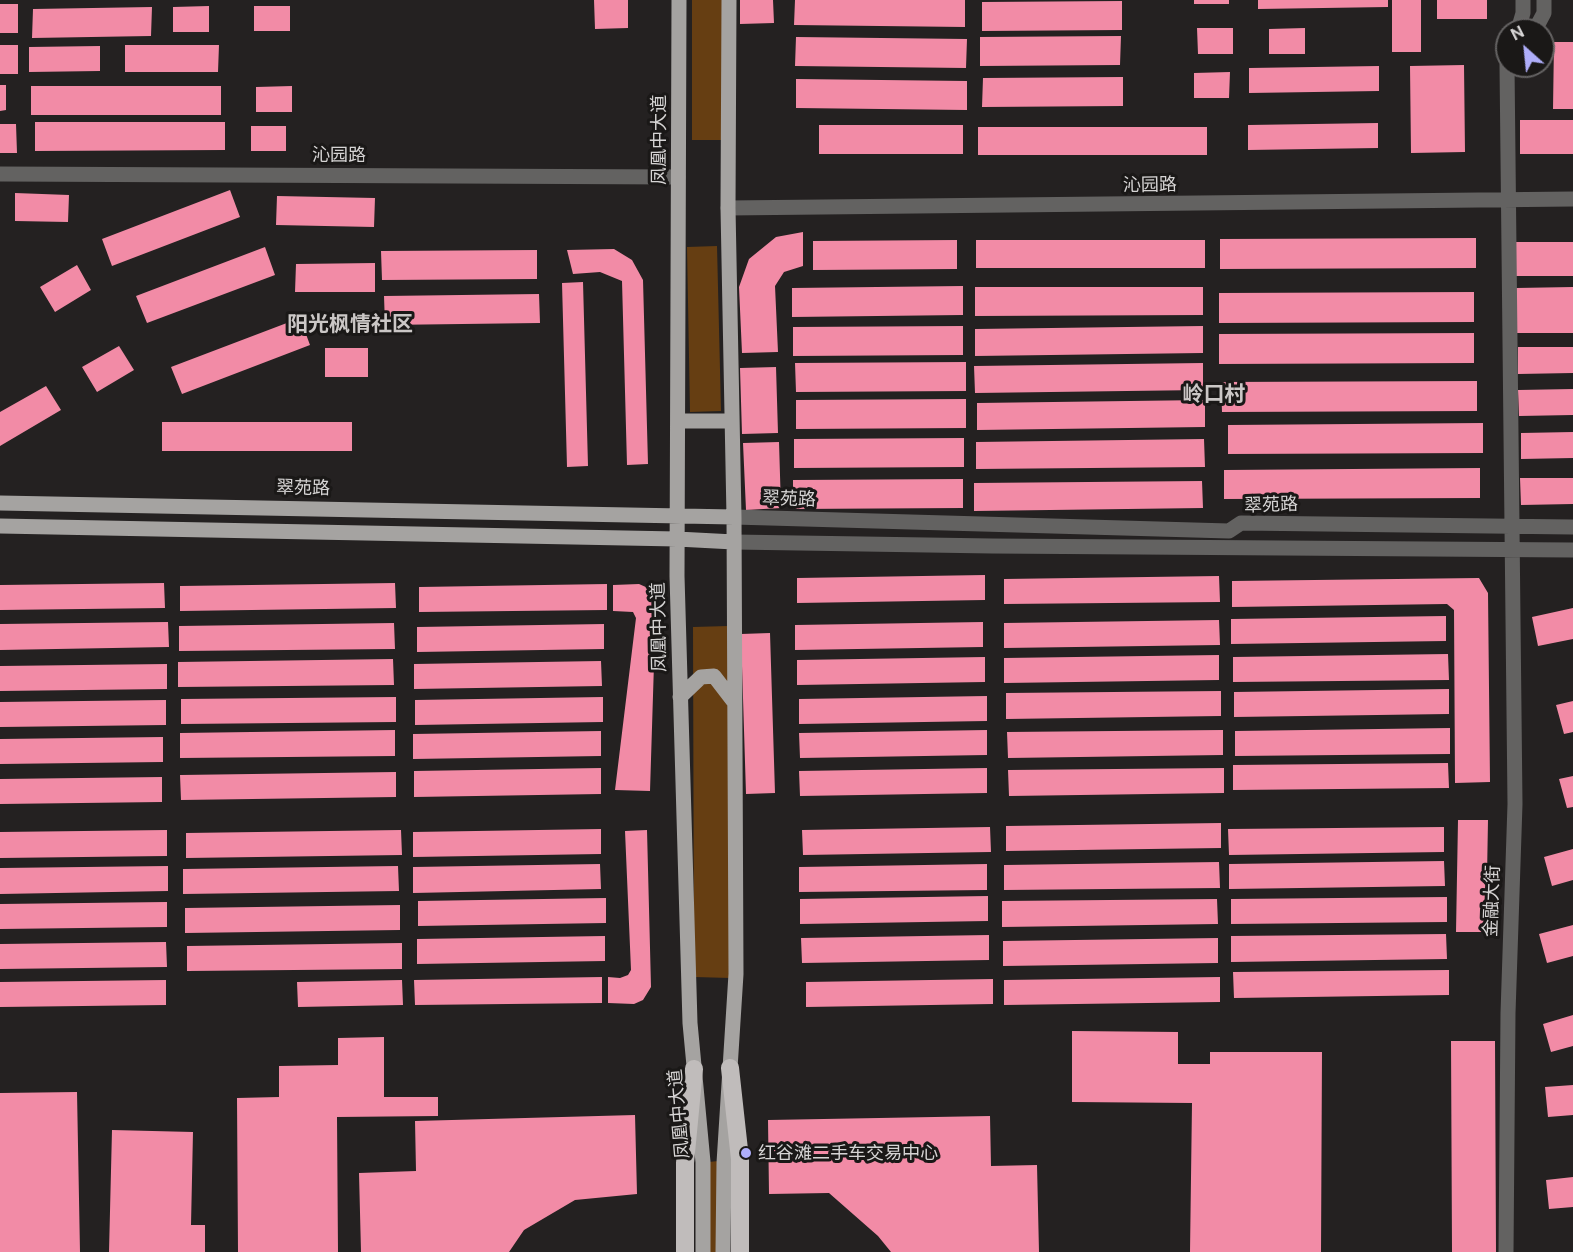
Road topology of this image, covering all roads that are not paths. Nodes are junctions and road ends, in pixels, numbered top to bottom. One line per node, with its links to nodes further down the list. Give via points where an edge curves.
1 (679, 0): 9 (main road, 凤凰中大道)
2 (729, 0): 12 (main road)
3 (1523, 0): 5 (street)
4 (1544, 0): 6 (street)
5 (1522, 18)
6 (1541, 18)
7 (1507, 78): 11 (street, 金融大街)
8 (0, 174): 9 (street, 沁园路)
9 (678, 177): 13 (main road, 凤凰中大道)
10 (1573, 200): 11 (street, 沁园路)
11 (1509, 201): 12 (street, 沁园路); 19 (street, 金融大街)
12 (728, 208): 14 (main road)
13 (678, 421): 14 (main road); 16 (main road, 凤凰中大道)
14 (732, 421): 17 (main road)
15 (0, 502): 16 (main road, 翠苑路)
16 (678, 515): 17 (main road, 翠苑路); 21 (main road, 凤凰中大道)
17 (734, 517): 19 (street, 翠苑路, via 1229,531 1241,523); 22 (main road)
18 (0, 526): 21 (main road)
19 (1512, 526): 20 (street, 翠苑路); 23 (street, 金融大街)
20 (1573, 527)
21 (677, 539): 22 (main road); 25 (main road, 凤凰中大道)
22 (734, 542): 23 (street); 26 (main road)
23 (1513, 550): 24 (street); 33 (street, 金融大街, via 1515,804)
24 (1573, 550)
25 (680, 697): 26 (main road, via 701,677 714,676); 28 (main road, 凤凰中大道)
26 (735, 702): 27 (main road, via 736,974)
27 (730, 1068): 31 (main road); 32 (highway, via 740,1159)
28 (694, 1069): 29 (highway, via 685,1163); 30 (main road, 凤凰中大道, via 703,1162)
29 (685, 1252)
30 (702, 1252)
31 (723, 1252)
32 (740, 1252)
33 (1506, 1252)

